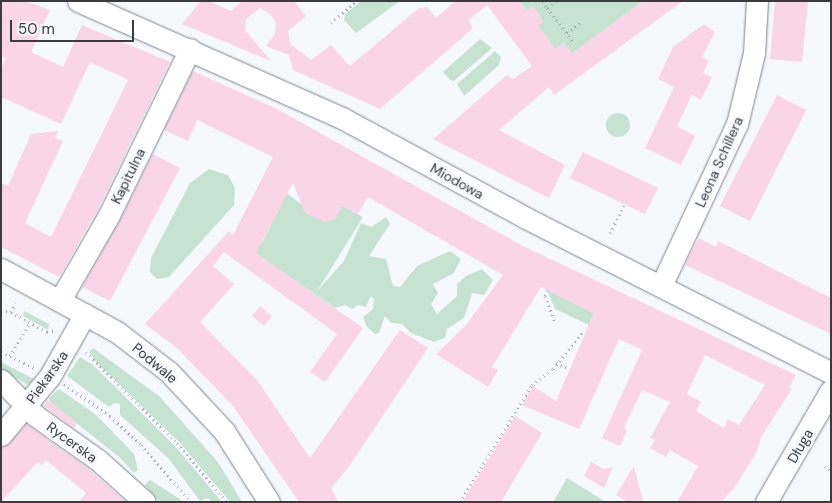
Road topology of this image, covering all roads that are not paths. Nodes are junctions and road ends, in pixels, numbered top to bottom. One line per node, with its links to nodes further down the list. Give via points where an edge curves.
1 (78, 1): 3 (street, Miodowa)
2 (757, 1): 5 (street, Leona Schillera, via 754,53 737,124)
3 (190, 49): 5 (street, Miodowa, via 349,122 524,217); 6 (street, Kapitulna, via 108,217)
4 (1, 270): 6 (street, Podwale)
5 (661, 286): 8 (street, Miodowa)
6 (60, 300): 7 (street, Podwale)
7 (85, 314): 11 (street, Piekarska, via 50,376); 14 (street, Podwale, via 141,350 201,404 246,461)
8 (831, 373)
9 (1, 380): 11 (street, Rycerska)
10 (831, 390): 15 (street, Długa)
11 (28, 404): 12 (street, Piekarska); 13 (street, Rycerska, via 36,416 98,460)
12 (1, 436)
13 (145, 502)
14 (269, 502)
15 (766, 502)

